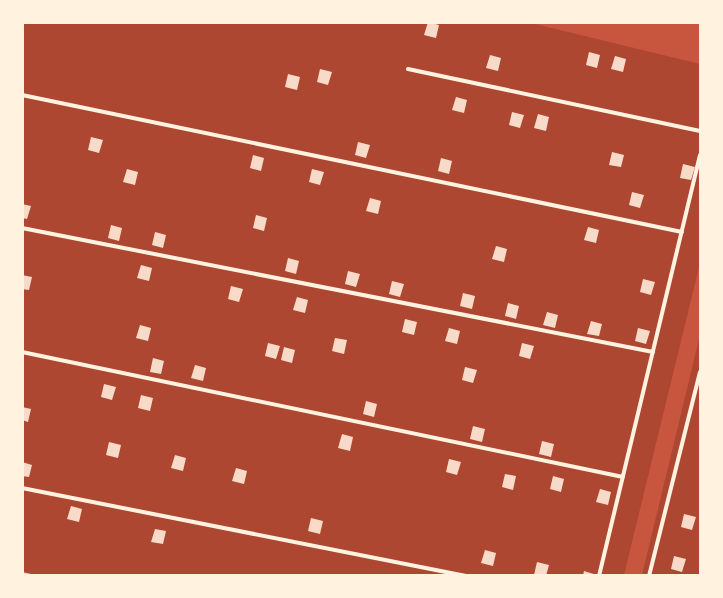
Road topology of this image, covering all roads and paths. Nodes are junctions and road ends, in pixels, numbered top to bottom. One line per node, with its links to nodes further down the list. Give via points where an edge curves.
1 (408, 69): 3 (lane)
2 (22, 95): 6 (lane)
3 (700, 131)
4 (700, 155): 6 (lane)
5 (22, 228): 8 (lane)
6 (682, 232): 8 (lane)
7 (22, 352): 10 (lane)
8 (653, 352): 10 (lane)
9 (700, 372): 14 (lane)
10 (623, 476): 13 (lane)
11 (22, 488): 12 (lane)
12 (466, 576)
13 (599, 576)
14 (649, 576)

